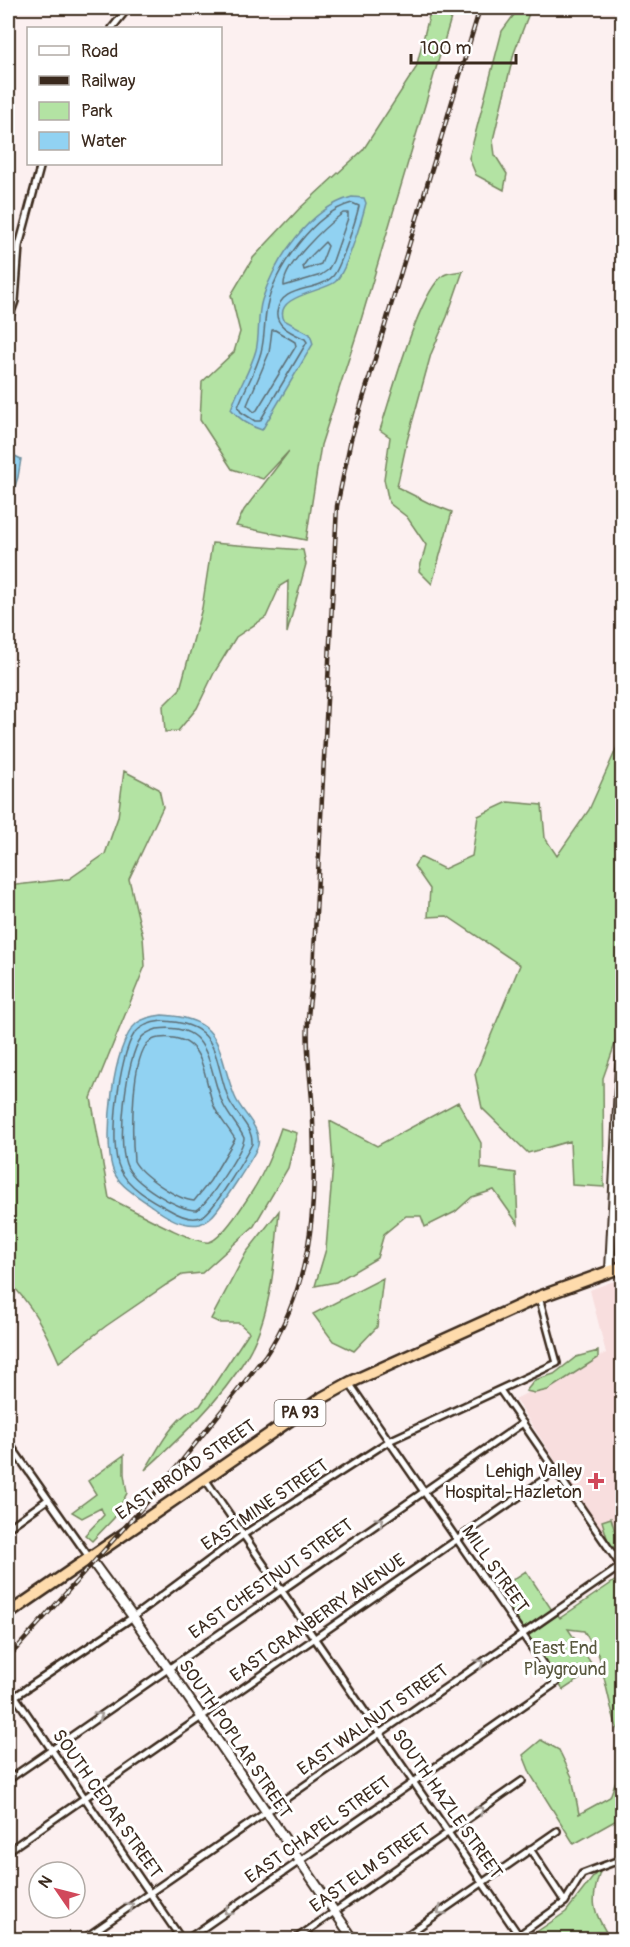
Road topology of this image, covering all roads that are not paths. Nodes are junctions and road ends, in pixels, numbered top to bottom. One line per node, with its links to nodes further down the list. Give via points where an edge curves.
1 (128, 8): 2 (street)
2 (113, 27)
3 (41, 165): 4 (street, via 19,246 15,302)
4 (8, 321)
5 (622, 1055): 7 (main road)
6 (622, 1267): 7 (highway, EAST BROAD STREET / PA 93)
7 (610, 1270): 8 (highway, EAST BROAD STREET / PA 93)
8 (539, 1297): 9 (highway, EAST BROAD STREET / PA 93); 10 (street, EAST MINE STREET, via 557,1363)
9 (348, 1383): 12 (street, MILL STREET); 17 (highway, EAST BROAD STREET / PA 93)
10 (500, 1390): 11 (street); 12 (street, EAST MINE STREET)
11 (523, 1423): 16 (street); 18 (street, EAST CHESTNUT STREET)
12 (389, 1441): 18 (street, MILL STREET); 21 (street, EAST MINE STREET)
13 (8, 1442): 14 (street)
14 (15, 1454): 15 (street); 19 (street)
15 (8, 1459)
16 (556, 1471): 22 (street, EAST CRANBERRY AVENUE); 24 (street)
17 (204, 1478): 21 (street, SOUTH HAZLE STREET); 23 (highway, EAST BROAD STREET / PA 93)
18 (424, 1491): 22 (street, MILL STREET); 25 (street, EAST CHESTNUT STREET, one-way to 18)
19 (48, 1500): 20 (street); 23 (street)
20 (8, 1528)
21 (243, 1535): 25 (street, SOUTH HAZLE STREET); 27 (street, EAST MINE STREET)
22 (457, 1540): 28 (street, MILL STREET); 29 (street, EAST CRANBERRY AVENUE)
23 (89, 1557): 26 (highway, EAST BROAD STREET / PA 93); 27 (main road, SOUTH POPLAR STREET)
24 (621, 1566): 28 (street, EAST WALNUT STREET)
25 (282, 1590): 29 (street, SOUTH HAZLE STREET); 30 (street, EAST CHESTNUT STREET)
26 (8, 1614)
27 (133, 1617): 30 (main road, SOUTH POPLAR STREET); 33 (street, EAST MINE STREET)
28 (522, 1634): 31 (street, MILL STREET); 36 (street, EAST WALNUT STREET, one-way to 28)
29 (315, 1638): 35 (street, EAST CRANBERRY AVENUE); 36 (street, SOUTH HAZLE STREET)
30 (168, 1669): 35 (main road, SOUTH POPLAR STREET); 37 (street, EAST CHESTNUT STREET, one-way to 30)
31 (556, 1683): 40 (street, EAST CHAPEL STREET)
32 (8, 1686): 33 (street, SOUTH CEDAR STREET)
33 (14, 1696): 34 (street, EAST MINE STREET); 37 (street, SOUTH CEDAR STREET)
34 (8, 1701)
35 (201, 1717): 41 (street, EAST CRANBERRY AVENUE); 42 (main road, SOUTH POPLAR STREET)
36 (380, 1733): 40 (street, SOUTH HAZLE STREET); 42 (street, EAST WALNUT STREET)
37 (51, 1750): 38 (street, EAST CHESTNUT STREET); 41 (street, SOUTH CEDAR STREET)
38 (8, 1780)
39 (522, 1781): 44 (street, EAST ELM STREET, one-way to 39)
40 (414, 1782): 44 (street, SOUTH HAZLE STREET); 48 (street, EAST CHAPEL STREET)
41 (84, 1798): 46 (street, EAST CRANBERRY AVENUE); 50 (street, SOUTH CEDAR STREET)
42 (266, 1812): 48 (main road, SOUTH POPLAR STREET); 50 (street, EAST WALNUT STREET)
43 (557, 1831): 45 (street)
44 (449, 1832): 49 (street, SOUTH HAZLE STREET); 52 (street, EAST ELM STREET)
45 (530, 1850): 49 (street); 51 (street)
46 (8, 1851)
47 (622, 1859): 51 (street, via 582,1874)
48 (300, 1861): 52 (main road, SOUTH POPLAR STREET); 57 (street, EAST CHAPEL STREET, one-way to 57)
49 (483, 1882): 54 (street, SOUTH HAZLE STREET); 60 (street, one-way to 60)
50 (150, 1893): 56 (street, EAST WALNUT STREET, one-way to 50); 57 (street, SOUTH CEDAR STREET)
51 (565, 1902): 54 (street)
52 (334, 1911): 58 (street, EAST ELM STREET); 59 (main road, SOUTH POPLAR STREET)
53 (8, 1931): 55 (street)
54 (521, 1937): 61 (street)
55 (14, 1940)
56 (82, 1940)
57 (184, 1940)
58 (294, 1940)
59 (354, 1940)
60 (400, 1940)
61 (512, 1940)

